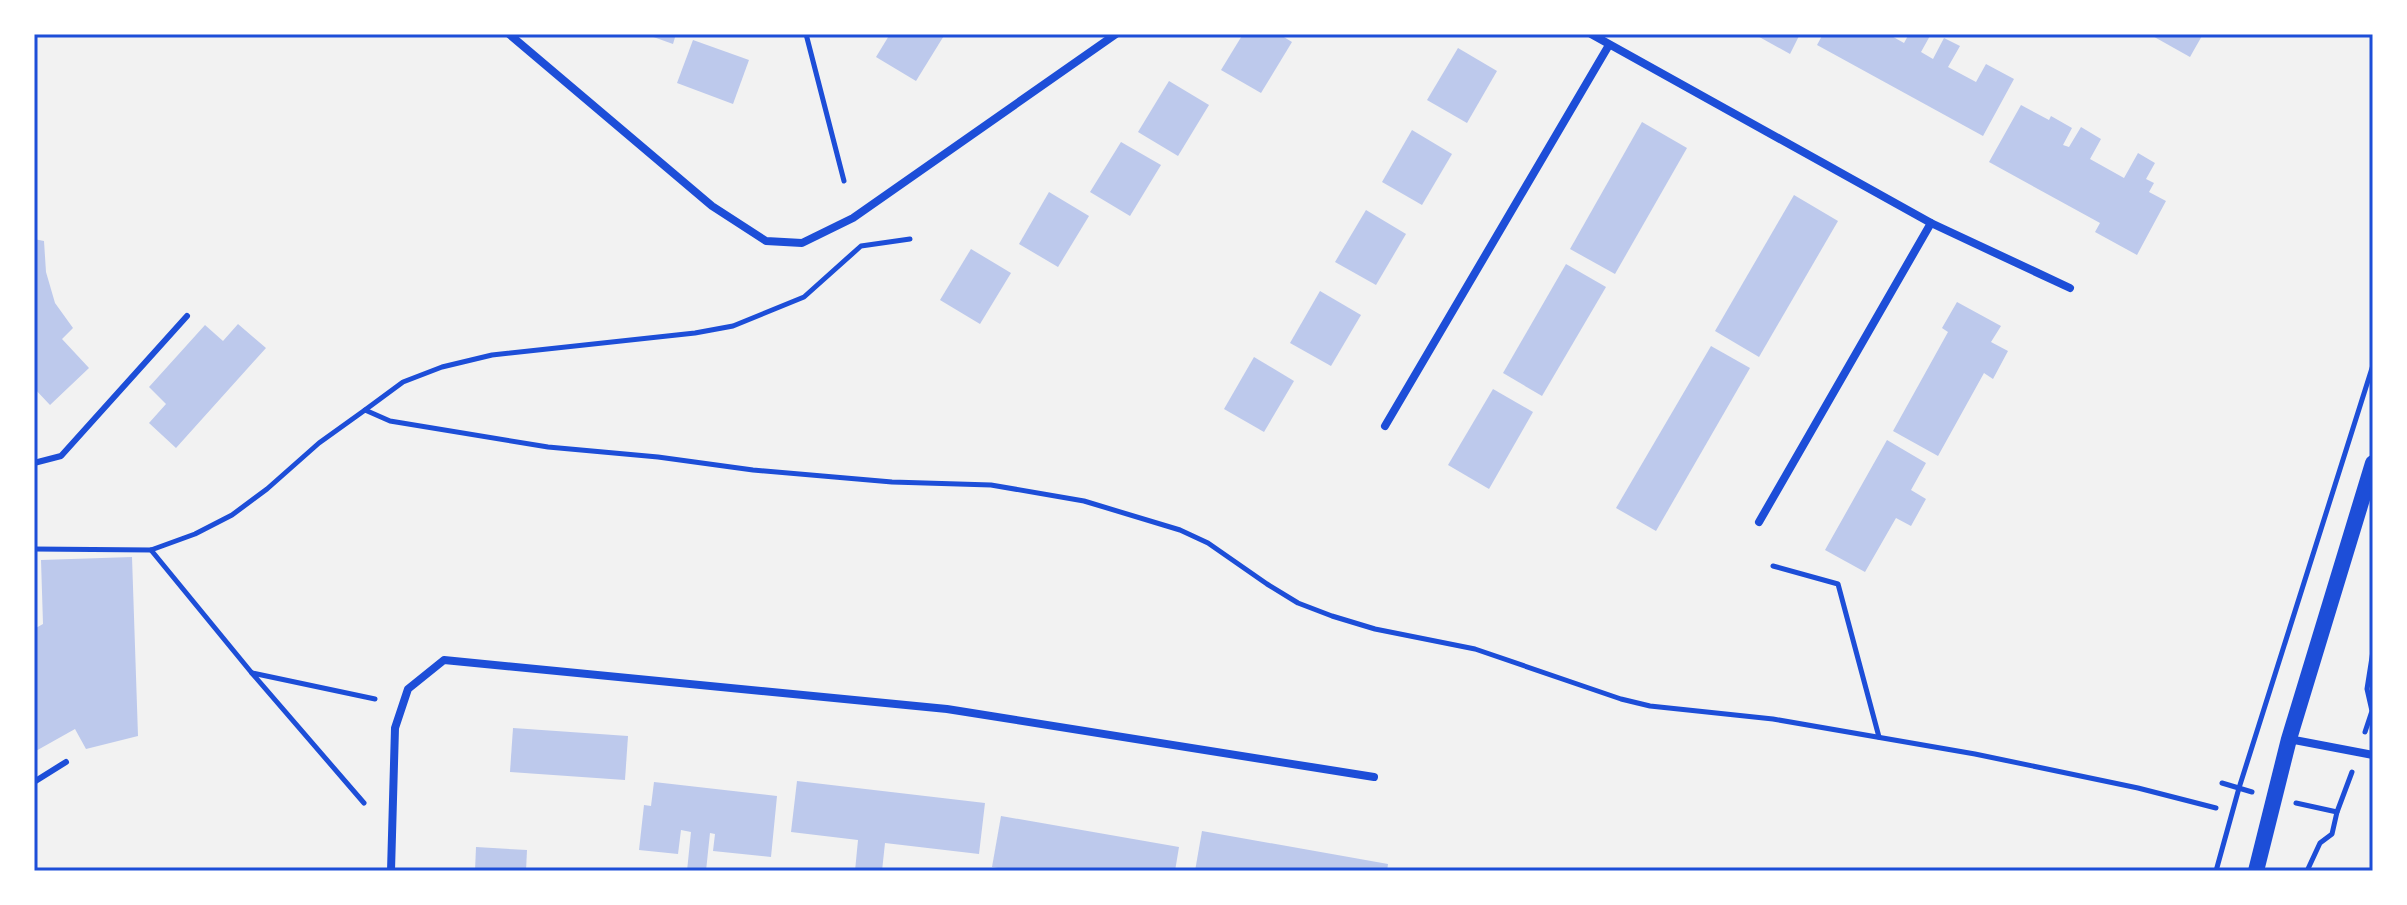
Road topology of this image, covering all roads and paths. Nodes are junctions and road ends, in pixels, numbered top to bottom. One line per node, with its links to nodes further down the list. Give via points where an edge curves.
1 (509, 34): 3 (street, via 712,206 766,241 802,243 853,218)
2 (806, 34): 6 (path)
3 (1116, 34)
4 (1591, 34): 5 (street)
5 (1609, 45): 7 (street); 13 (street)
6 (844, 181)
7 (1931, 223): 9 (street); 16 (street)
8 (910, 239): 12 (path, via 861,246 804,297 733,326 492,355 403,382)
9 (2070, 288)
10 (187, 316): 14 (lane, via 61,456)
11 (2373, 365): 34 (path)
12 (365, 410): 18 (path, via 232,515); 24 (path, via 390,421 548,447 892,482 991,485 1084,501 1180,530 1298,603 1375,629 1475,649 1650,706)
13 (1385, 426)
14 (34, 463)
15 (2373, 463): 25 (main road)
16 (1759, 522)
17 (34, 549): 18 (path)
18 (151, 550): 21 (path)
19 (1773, 566): 24 (path, via 1838,584)
20 (2373, 651): 23 (path, via 2367,689)
21 (251, 672): 22 (path); 31 (path)
22 (375, 699)
23 (2372, 711)
24 (1879, 737): 32 (path)
25 (2289, 739): 26 (street); 35 (main road)
26 (2373, 755)
27 (66, 762): 29 (lane)
28 (1374, 777): 33 (street, via 947,709 444,660 408,689 395,728)
29 (34, 782)
30 (2344, 793): 36 (path, via 2332,834 2320,843)
31 (364, 803)
32 (2216, 808)
33 (391, 871)
34 (2216, 871)
35 (2256, 871)
36 (2307, 871)

